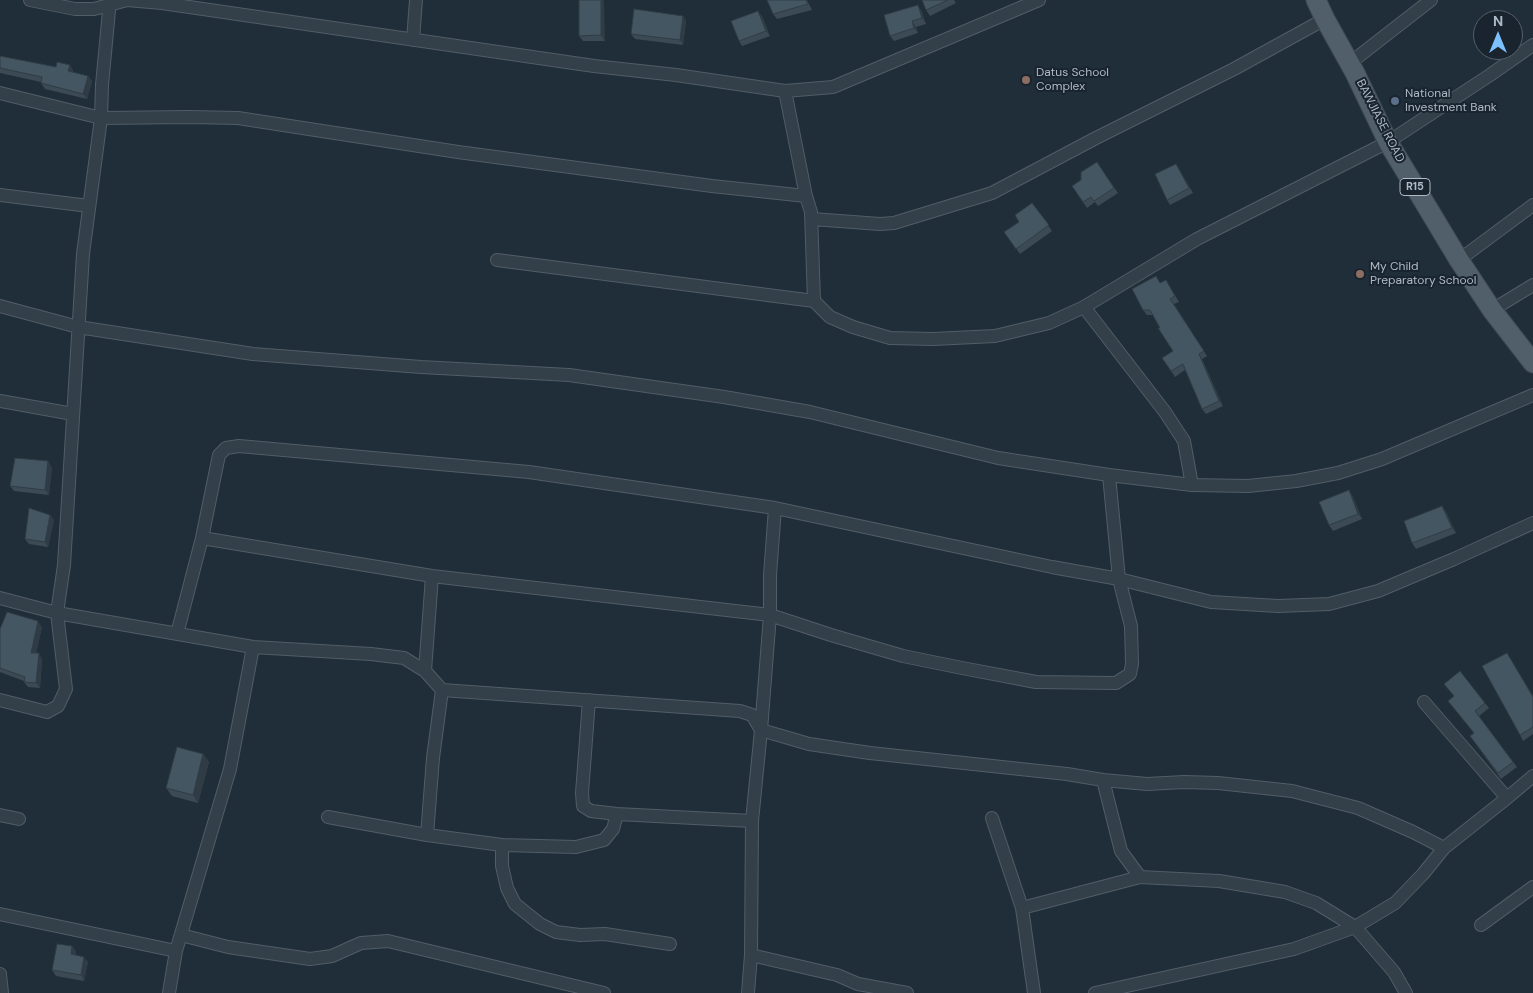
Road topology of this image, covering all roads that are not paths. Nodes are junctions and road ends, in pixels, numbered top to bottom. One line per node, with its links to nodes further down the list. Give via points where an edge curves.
1 (30, 0): 6 (street, via 75,10 94,9)
2 (416, 0): 8 (street)
3 (1039, 0): 11 (street, via 833,87)
4 (1316, 0): 7 (main road, BAWJIASE ROAD / R15)
5 (1431, 0): 10 (street)
6 (110, 2): 8 (street, via 162,3); 13 (street)
7 (1325, 19): 10 (main road, BAWJIASE ROAD / R15); 19 (street, via 992,193 894,223)
8 (413, 40): 11 (street)
9 (1533, 45): 14 (street)
10 (1350, 63): 14 (main road, BAWJIASE ROAD / R15)
11 (785, 92): 16 (street)
12 (0, 93): 13 (street)
13 (101, 118): 16 (street, via 238,118 468,153); 18 (street)
14 (1388, 142): 21 (main road, BAWJIASE ROAD / R15); 25 (street, via 1197,239)
15 (0, 195): 18 (street)
16 (806, 196): 19 (street)
17 (1533, 205): 21 (street)
18 (89, 206): 27 (street)
19 (812, 220): 23 (street)
20 (497, 260): 23 (street)
21 (1459, 260): 26 (main road, BAWJIASE ROAD / R15)
22 (1533, 285): 26 (street)
23 (814, 301): 25 (street, via 830,317 853,327 890,338 933,339 995,336 1049,323)
24 (0, 306): 27 (street)
25 (1084, 307): 33 (street, via 1184,441)
26 (1492, 310): 28 (main road, BAWJIASE ROAD / R15)
27 (78, 327): 31 (street); 32 (street, via 253,354 569,375 724,397 810,412 998,458)
28 (1533, 363)
29 (1533, 396): 33 (street, via 1338,473 1296,482 1248,486)
30 (0, 401): 31 (street)
31 (73, 414): 40 (street, via 64,565)
32 (1109, 475): 33 (street); 38 (street)
33 (1192, 485)
34 (775, 508): 36 (street, via 530,472 239,446 226,448 219,455); 38 (street); 41 (street)
35 (1533, 523): 38 (street, via 1378,591 1329,604 1278,606 1211,602)
36 (202, 538): 37 (street); 42 (street)
37 (432, 576): 41 (street); 44 (street)
38 (1119, 579): 41 (street, via 1131,626 1132,664 1130,674 1116,683 1036,682 962,668 903,656)
39 (0, 598): 40 (street)
40 (56, 613): 42 (street); 46 (street, via 66,689 58,706 47,712)
41 (770, 615): 49 (street)
42 (177, 634): 43 (street)
43 (253, 647): 44 (street, via 404,658); 68 (street, via 230,769)
44 (425, 671): 45 (street)
45 (442, 690): 47 (street); 59 (street)
46 (0, 700)
47 (589, 700): 49 (street, via 740,711 752,715); 53 (street, via 583,806 592,812)
48 (1424, 702): 52 (street)
49 (761, 730): 51 (street, via 809,744 870,753); 58 (street)
50 (1533, 776): 52 (street)
51 (1103, 780): 61 (street, via 1147,784 1218,783 1292,791 1358,808); 62 (street, via 1121,851)
52 (1507, 798): 61 (street)
53 (617, 814): 58 (street); 60 (street, via 613,829 604,840 576,847)
54 (0, 815): 57 (street)
55 (328, 817): 59 (street)
56 (992, 818): 64 (street)
57 (19, 819)
58 (752, 821): 71 (street)
59 (427, 835): 60 (street)
60 (502, 845): 69 (street, via 507,888 515,904 540,924 556,932 605,934)
61 (1444, 848): 67 (street, via 1395,903)
62 (1140, 877): 64 (street); 67 (street, via 1219,881 1285,892 1316,903)
63 (1533, 887): 66 (street)
64 (1022, 908): 79 (street)
65 (0, 914): 70 (street)
66 (1480, 925)
67 (1355, 927): 80 (street, via 1294,949); 81 (street, via 1394,972)
68 (181, 935): 70 (street); 76 (street, via 228,947 310,959 332,956 361,943 388,941)
69 (670, 944)
70 (176, 951): 75 (street)
71 (751, 955): 73 (street, via 837,975); 77 (street)
72 (0, 974): 74 (street)
73 (858, 988): 78 (street)
74 (2, 993)
75 (169, 993)
76 (604, 993)
77 (748, 993)
78 (907, 993)
79 (1034, 993)
80 (1095, 993)
81 (1406, 993)

